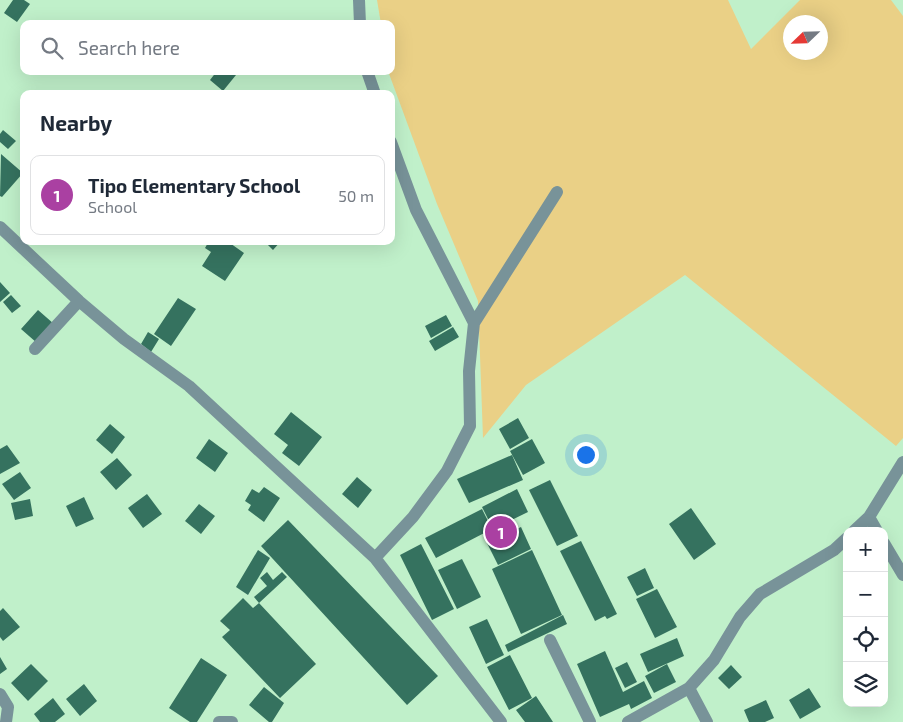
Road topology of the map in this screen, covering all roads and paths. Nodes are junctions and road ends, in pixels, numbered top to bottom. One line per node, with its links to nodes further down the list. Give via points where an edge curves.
1 (359, 0): 2 (street)
2 (360, 20)
3 (369, 75): 4 (street)
4 (374, 90)
5 (395, 153): 9 (street, via 416,210)
6 (557, 192): 9 (street)
7 (0, 227): 8 (street)
8 (79, 301): 10 (street); 17 (street, via 124,339 189,386)
9 (474, 323): 17 (street, via 469,372 470,426 447,471 413,517)
10 (35, 349)
11 (903, 462): 12 (street)
12 (869, 517): 13 (street); 14 (street)
13 (858, 527)
14 (875, 527)
15 (843, 542): 20 (street, via 760,594 740,617 714,660)
16 (888, 550): 18 (street)
17 (375, 558): 25 (street)
18 (903, 575)
19 (550, 640): 26 (street)
20 (689, 688): 27 (street); 28 (street)
21 (0, 694): 22 (street, via 8,707)
22 (6, 722)
23 (220, 722): 24 (street)
24 (232, 722)
25 (501, 722)
26 (590, 722)
27 (628, 722)
28 (707, 722)

